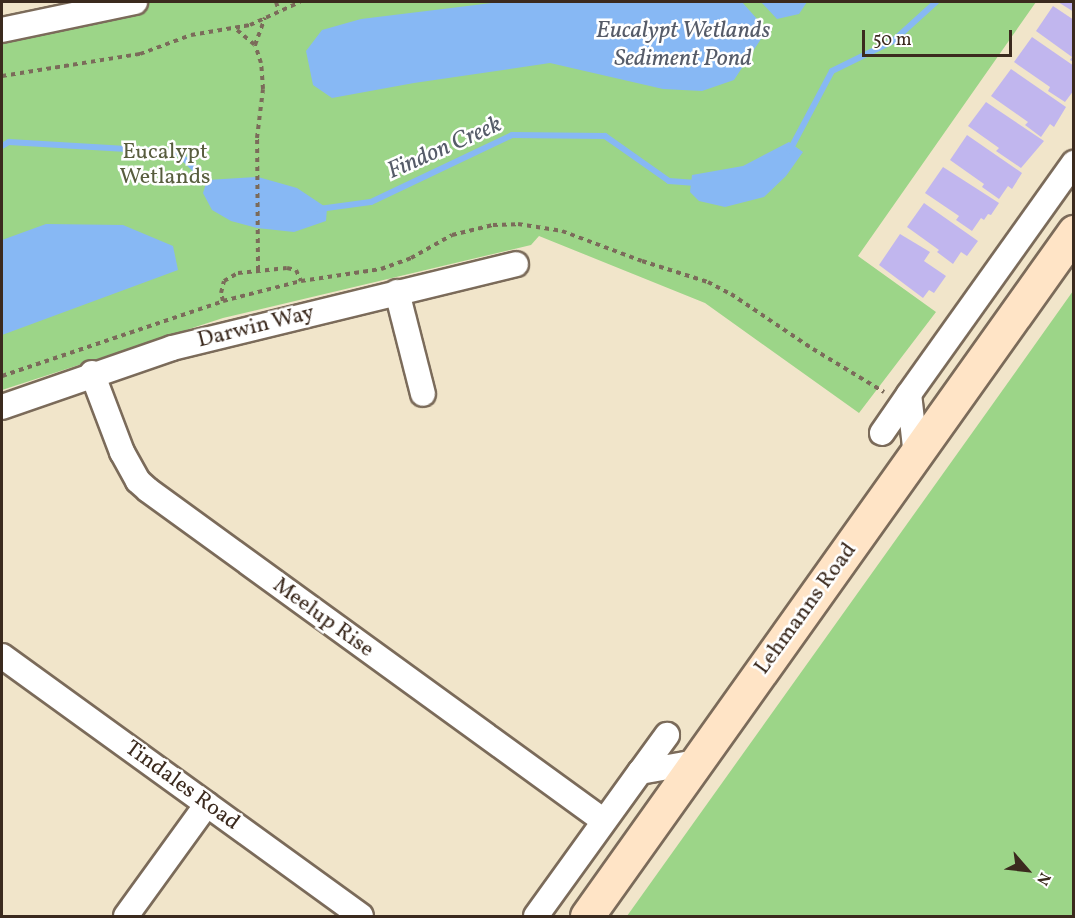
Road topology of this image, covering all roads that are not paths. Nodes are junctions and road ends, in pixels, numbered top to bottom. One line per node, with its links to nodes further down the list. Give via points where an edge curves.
1 (135, 2): 2 (street)
2 (2, 30)
3 (1074, 164): 9 (street)
4 (1074, 232): 12 (street, Lehmanns Road)
5 (516, 264): 6 (street, Darwin Way)
6 (397, 292): 7 (street, Darwin Way, via 183,345); 8 (street)
7 (92, 373): 10 (street, Darwin Way); 18 (street, Meelup Rise, via 129,468 148,490)
8 (423, 394)
9 (909, 394): 11 (street); 12 (street)
10 (2, 407)
11 (882, 434)
12 (916, 456): 15 (street, Lehmanns Road)
13 (2, 656): 17 (street, Tindales Road)
14 (667, 735): 16 (street)
15 (696, 762): 16 (street); 22 (street, Lehmanns Road)
16 (639, 772): 18 (street)
17 (207, 804): 19 (street); 20 (street, Tindales Road)
18 (604, 821): 21 (street)
19 (126, 916)
20 (362, 916)
21 (536, 916)
22 (587, 916)

